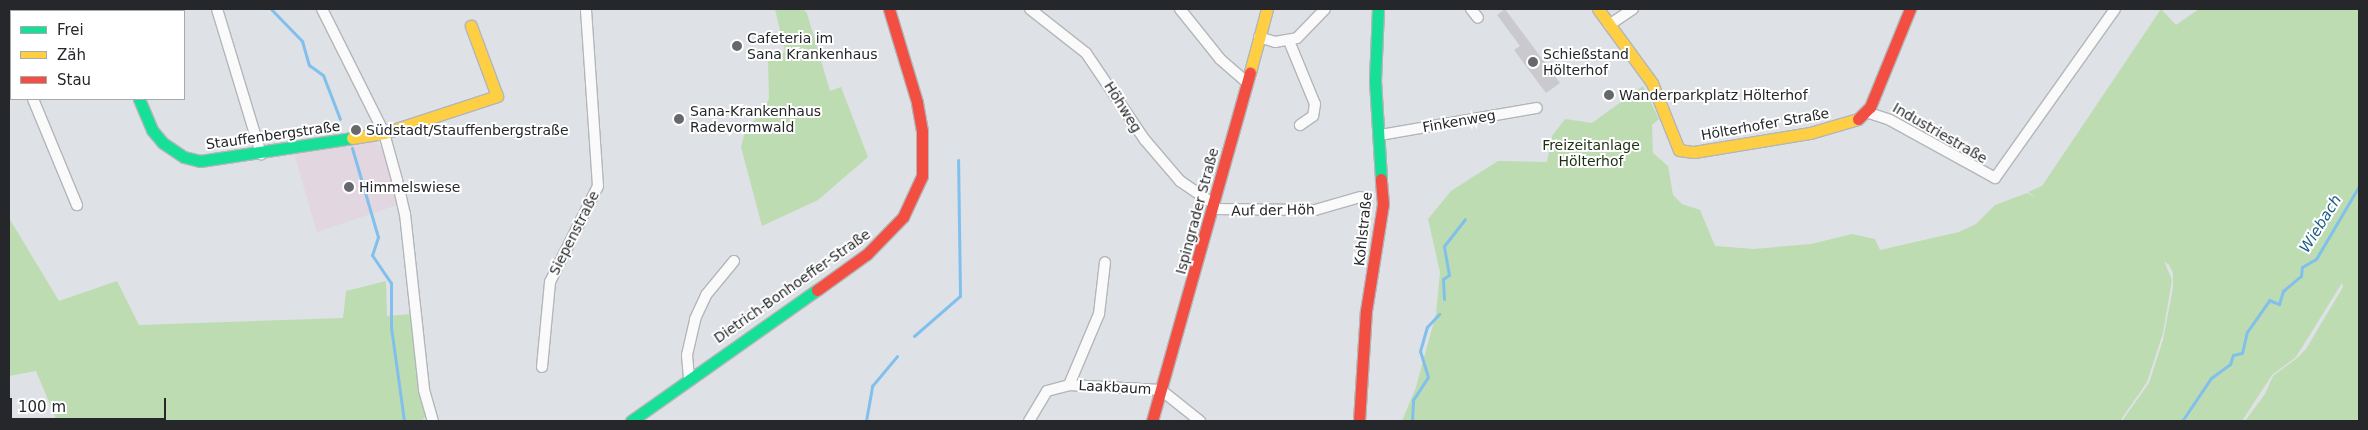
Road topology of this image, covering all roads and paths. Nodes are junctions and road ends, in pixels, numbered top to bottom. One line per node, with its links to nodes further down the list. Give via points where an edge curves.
1 (217, 9): 28 (street)
2 (322, 9): 26 (street)
3 (586, 9): 34 (street, Siepenstraße, via 598,186 550,282)
4 (889, 9): 35 (street, Dietrich-Bonhoeffer-Straße, via 917,102 922,131 922,170 912,201 896,228 867,254)
5 (1030, 9): 31 (street, Höhweg, via 1086,53 1145,140 1180,181)
6 (1180, 9): 20 (street, via 1220,59)
7 (1267, 9): 18 (street, Ispingrader Straße)
8 (1325, 9): 19 (street, via 1314,25)
9 (1378, 9): 27 (street, Kohlstraße, via 1374,80)
10 (1471, 9): 15 (street)
11 (1598, 9): 17 (street, Hölterhofer Straße)
12 (1633, 9): 17 (street)
13 (1910, 9): 24 (street)
14 (2115, 9): 24 (street, Industriestraße, via 1995,178 1890,120)
15 (1478, 18)
16 (472, 26): 26 (street, via 497,96)
17 (1609, 26): 24 (street, Hölterhofer Straße, via 1652,83 1679,150 1722,149 1810,133 1851,123)
18 (1259, 37): 19 (street); 20 (street, Ispingrader Straße)
19 (1289, 42): 25 (street, via 1314,104 1312,116)
20 (1246, 82): 31 (street, Ispingrader Straße)
21 (33, 100): 30 (street)
22 (139, 100): 28 (street, Stauffenbergstraße, via 157,137 184,157 210,161)
23 (1537, 108): 27 (street, Finkenweg)
24 (1866, 112)
25 (1300, 124)
26 (384, 133): 28 (street, Stauffenbergstraße); 38 (street, via 405,214 424,390)
27 (1380, 134): 43 (street, Kohlstraße, via 1384,204 1366,311)
28 (261, 154)
29 (1360, 197): 31 (street, Auf der Höh, via 1315,210)
30 (76, 205)
31 (1215, 207): 37 (street, Ispingrader Straße)
32 (734, 261): 35 (street, Dietrich-Bonhoeffer-Straße, via 706,295 696,319 687,355)
33 (1105, 262): 36 (street, Laakbaum, via 1099,314)
34 (542, 367)
35 (689, 378): 39 (street, Dietrich-Bonhoeffer-Straße)
36 (1069, 385): 37 (street, Laakbaum); 40 (street, Laakbaum, via 1047,391)
37 (1161, 390): 41 (street, Ispingrader Straße); 42 (street)
38 (433, 421)
39 (631, 421)
40 (1030, 421)
41 (1152, 421)
42 (1200, 421)
43 (1359, 421)

